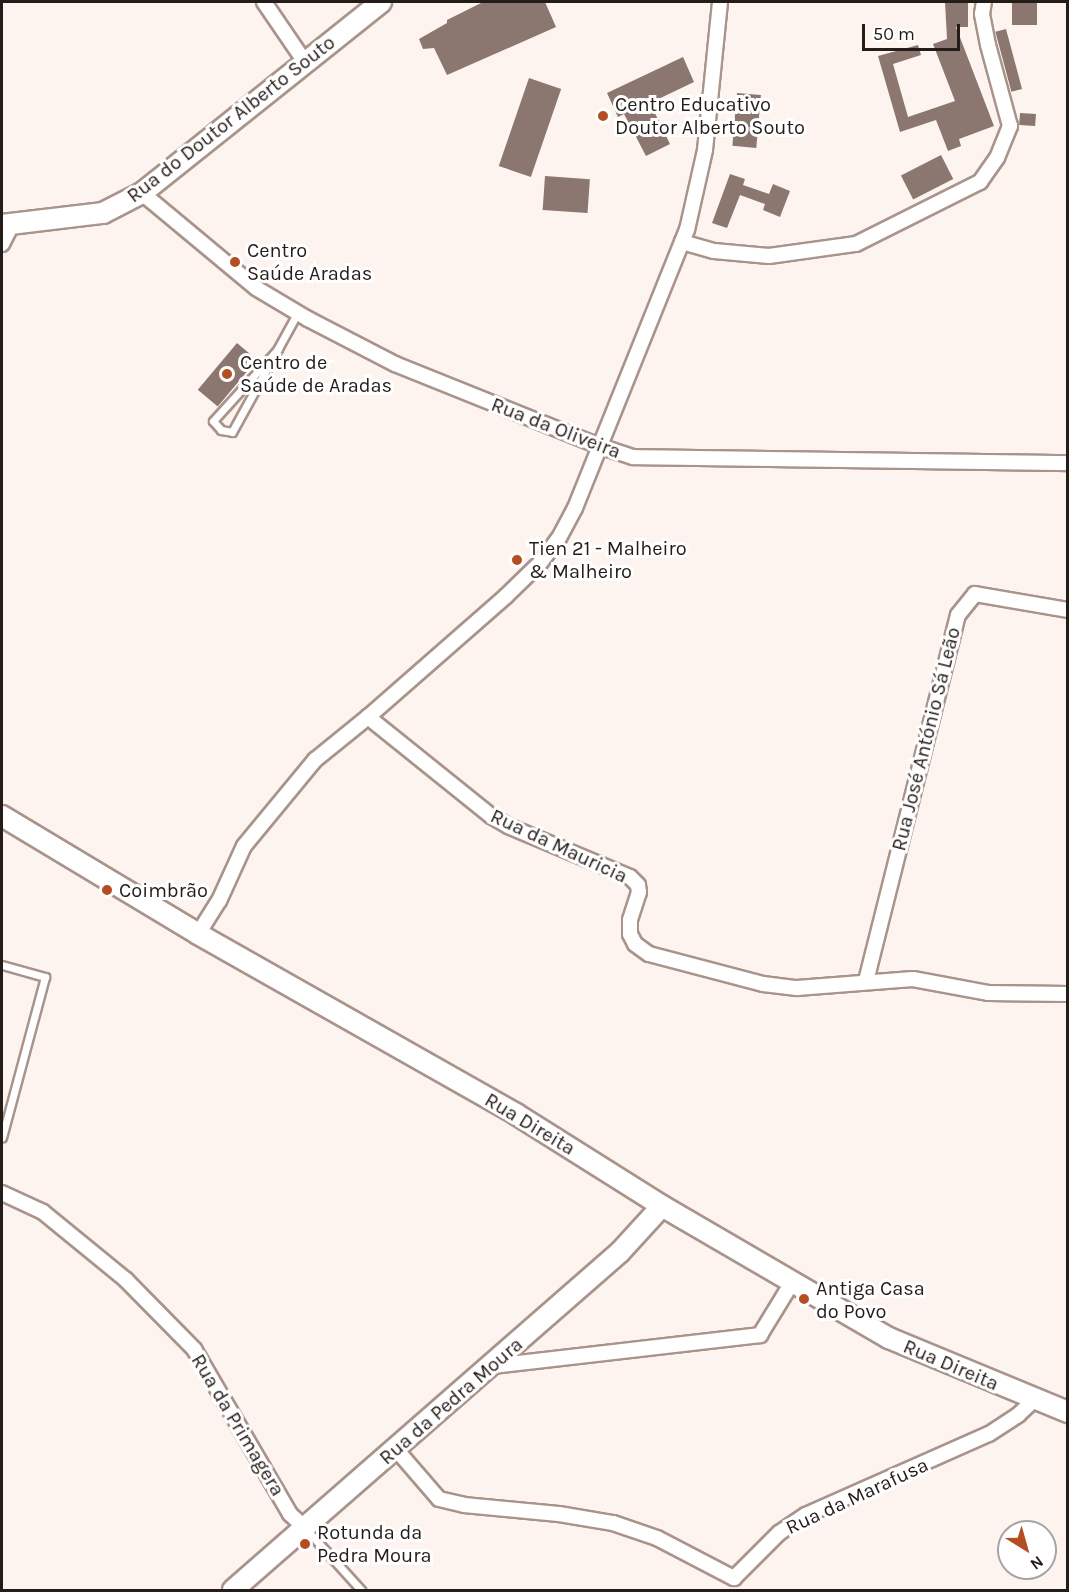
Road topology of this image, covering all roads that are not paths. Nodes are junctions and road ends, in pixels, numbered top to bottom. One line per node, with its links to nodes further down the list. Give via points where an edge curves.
1 (264, 2): 5 (street)
2 (381, 2): 5 (main road, Rua do Doutor Alberto Souto)
3 (720, 2): 8 (street, via 705,150)
4 (984, 2): 8 (street, via 982,14 988,45 1010,126 997,158 980,182 856,244 769,256 714,251)
5 (305, 62): 6 (main road, Rua do Doutor Alberto Souto)
6 (142, 193): 7 (main road, Rua do Doutor Alberto Souto, via 103,213); 10 (street, Rua da Oliveira, via 256,288)
7 (6, 226): 9 (street)
8 (682, 242): 12 (street)
9 (2, 244)
10 (298, 312): 11 (lane); 12 (street, Rua da Oliveira, via 395,364)
11 (278, 349): 11 (lane, via 232,432 221,430 213,421)
12 (599, 447): 13 (street, Rua da Oliveira, via 633,457); 15 (street, via 575,508 540,563)
13 (1068, 464)
14 (1068, 610): 19 (street, Rua José António Sá Leão, via 975,594 957,615)
15 (368, 717): 17 (street, via 315,760 244,846 219,901); 19 (street, Rua da Mauricia, via 491,816 630,877 639,892 630,934 635,944 650,954 763,984 797,988)
16 (2, 816): 17 (main road, Rua Direita)
17 (198, 934): 23 (main road, Rua Direita, via 516,1114)
18 (2, 965): 21 (lane, via 45,977)
19 (866, 981): 20 (street, Rua da Mauricia, via 913,979 988,993)
20 (1068, 994)
21 (2, 1137)
22 (2, 1193): 29 (street, Rua da Primagera, via 52,1219 126,1280 194,1349 290,1514)
23 (662, 1206): 24 (main road, Rua Direita); 25 (main road, Rua da Pedra Moura, via 630,1243)
24 (793, 1281): 25 (street, via 760,1335); 26 (main road, Rua Direita, via 889,1338)
25 (493, 1366): 28 (main road, Rua da Pedra Moura)
26 (1034, 1400): 27 (main road, Rua Direita); 28 (street, Rua da Marafusa, via 989,1434 806,1515 779,1533 734,1578 657,1538 613,1523 439,1499)
27 (1068, 1412)
28 (395, 1448): 29 (main road, Rua da Pedra Moura)
29 (304, 1527): 30 (main road, Rua da Pedra Moura); 31 (lane)
30 (233, 1590)
31 (361, 1590)

